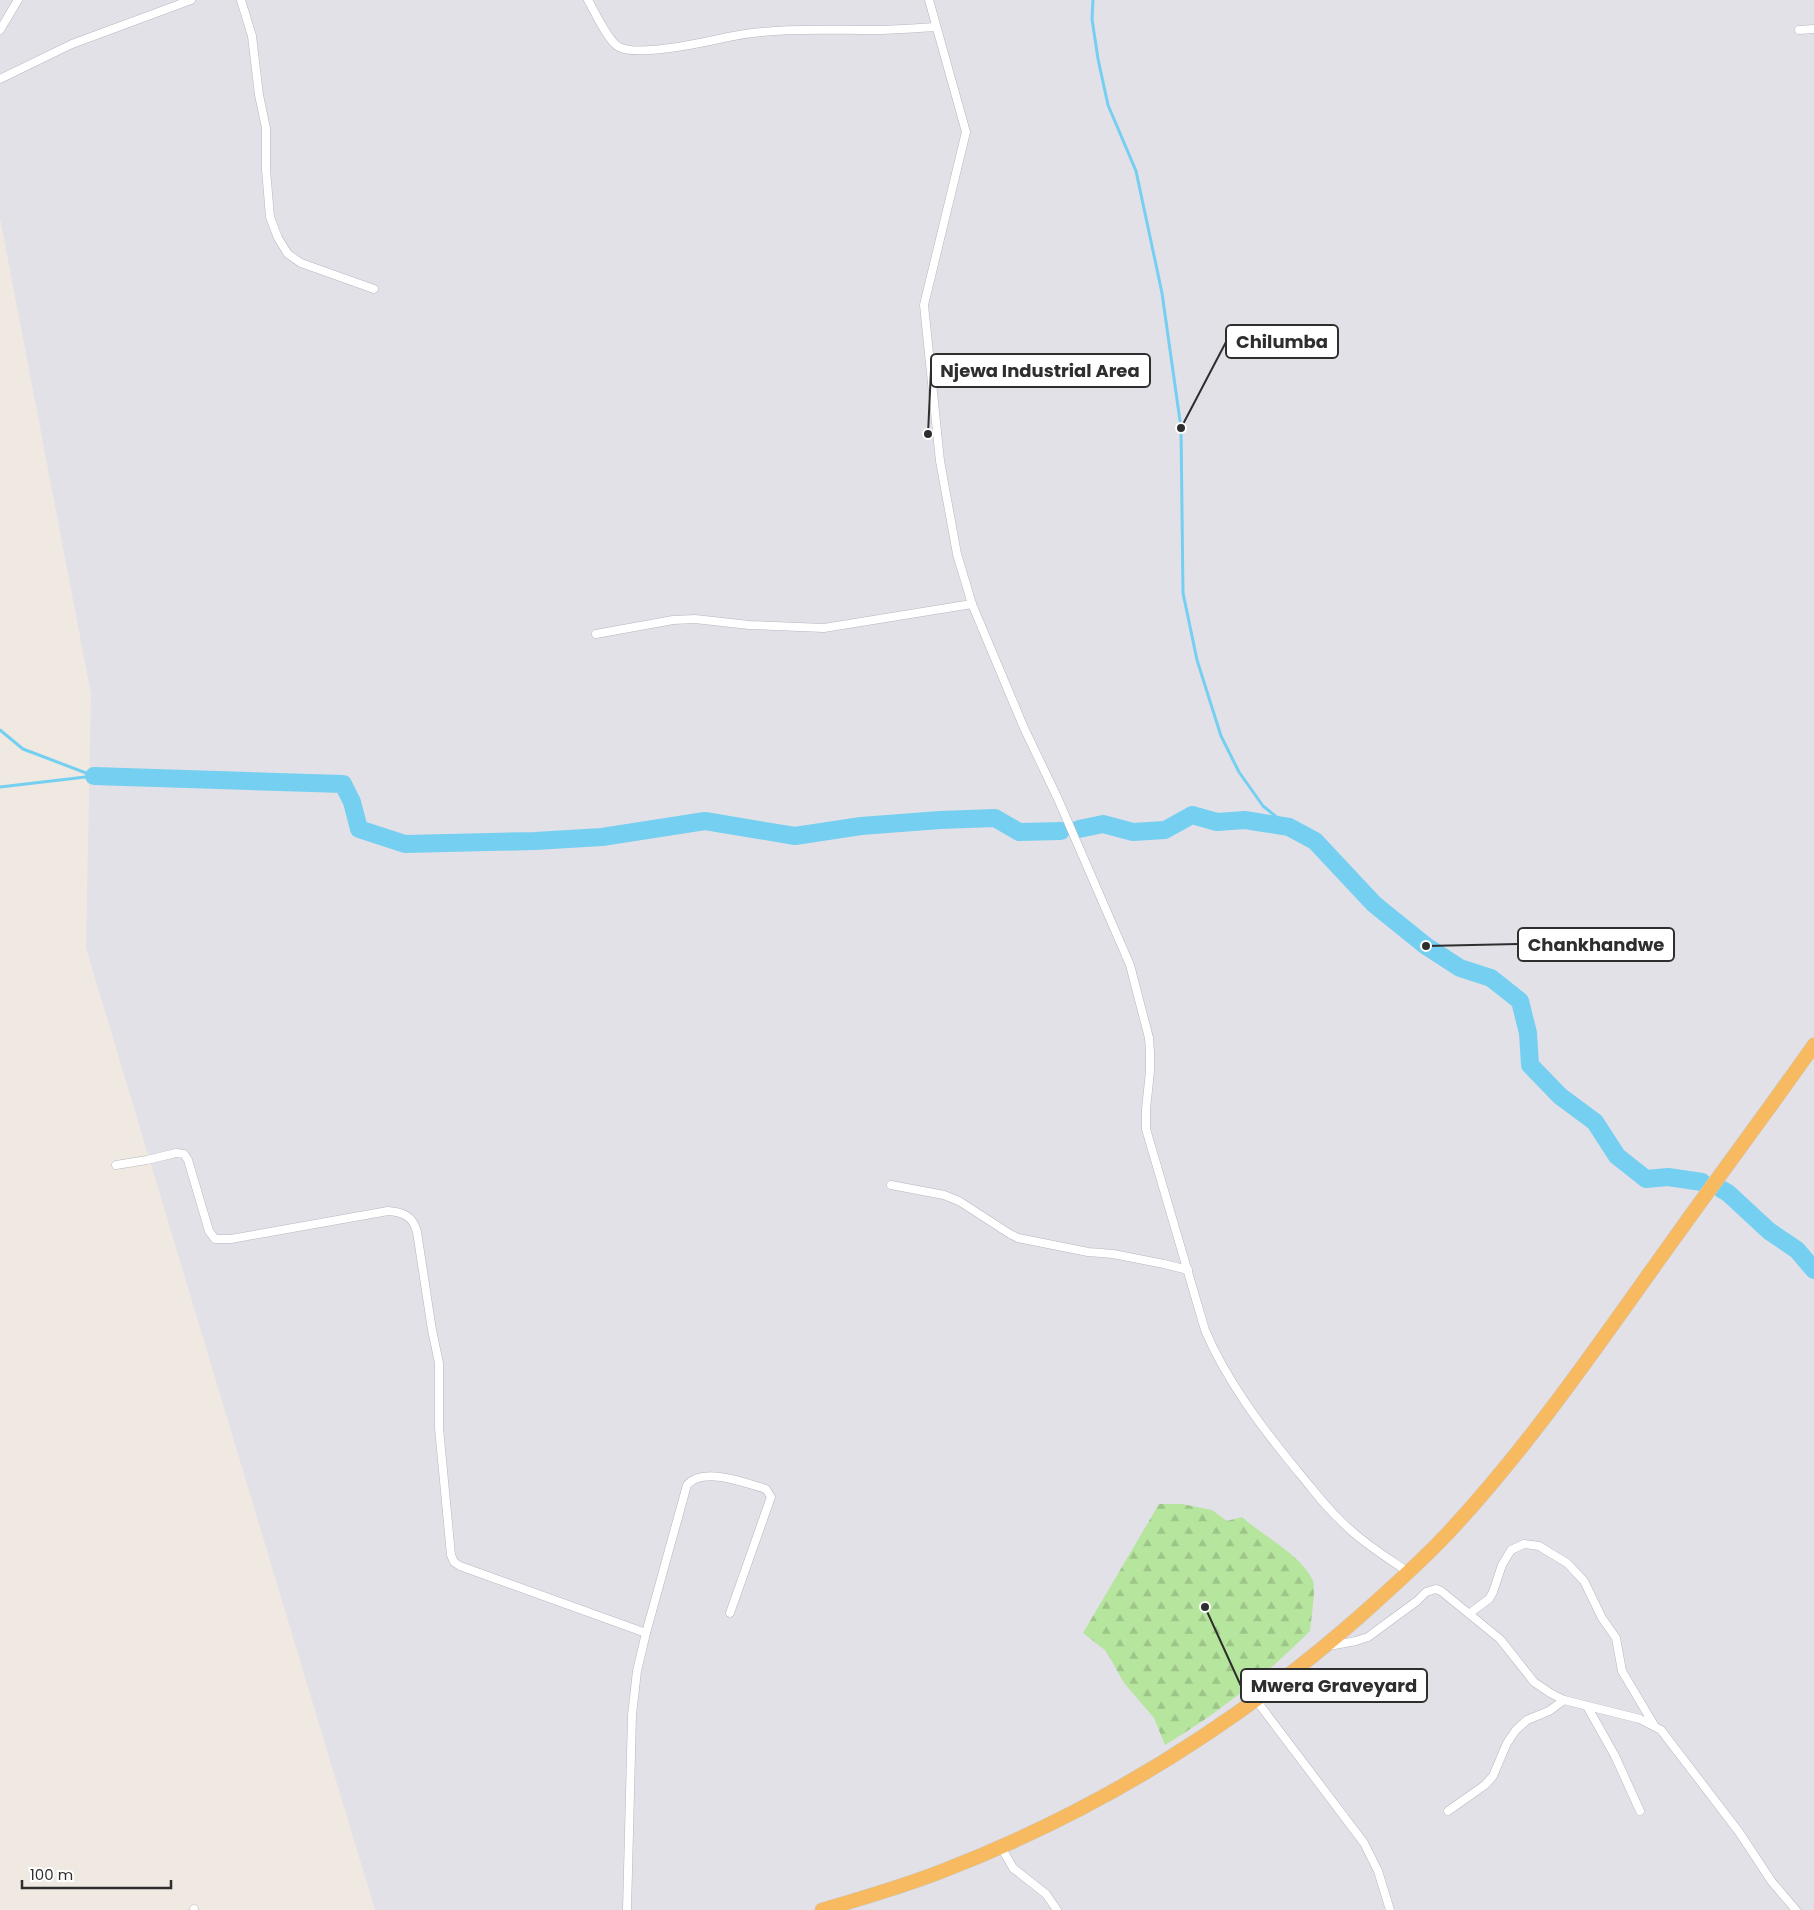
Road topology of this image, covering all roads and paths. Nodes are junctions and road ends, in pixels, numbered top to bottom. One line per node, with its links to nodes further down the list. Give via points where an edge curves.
1 (18, 0): 8 (street)
2 (192, 0): 10 (street, via 72,44)
3 (241, 0): 11 (street, via 252,36 266,128 270,216 278,238 288,254 301,263)
4 (588, 0): 6 (street, via 613,42 620,48 629,49 651,50 743,34)
5 (929, 0): 6 (street)
6 (936, 27): 12 (street, via 966,132 924,305 940,461 957,554)
7 (1814, 29): 9 (street)
8 (0, 30)
9 (1798, 30)
10 (0, 79)
11 (374, 289)
12 (972, 604): 13 (street, via 824,628 695,619); 17 (street, via 1130,966 1149,1038 1146,1129)
13 (596, 634)
14 (1814, 1045): 18 (highway, via 1530,1437 1447,1534)
15 (116, 1165): 21 (street, via 176,1152 184,1154 215,1239 388,1212 411,1218 417,1232 439,1363 439,1428 454,1562)
16 (891, 1185): 17 (street, via 959,1201 1018,1238)
17 (1188, 1270): 18 (street, via 1214,1350 1274,1442 1339,1520)
18 (1408, 1572): 22 (highway)
19 (730, 1612): 21 (street, via 771,1497 766,1489 726,1478 698,1477 687,1485)
20 (1470, 1613): 22 (street, via 1441,1591 1431,1590 1368,1637); 24 (street, via 1500,1639 1534,1682); 26 (street, via 1489,1599 1511,1550 1524,1544 1540,1546 1567,1563 1584,1581 1616,1638 1622,1671)
21 (646, 1632): 30 (street, via 632,1715)
22 (1325, 1646): 23 (highway)
23 (1256, 1700): 29 (highway, via 1157,1767 1087,1806); 33 (street, via 1364,1843 1378,1870)
24 (1564, 1700): 25 (street); 27 (street, via 1549,1711 1527,1720 1516,1730 1493,1776)
25 (1587, 1706): 26 (street); 28 (street)
26 (1656, 1726): 34 (street, via 1687,1762 1772,1882)
27 (1448, 1811)
28 (1640, 1811)
29 (1002, 1846): 31 (highway, via 944,1871); 32 (street, via 1013,1868 1046,1894)
30 (627, 1910)
31 (822, 1910)
32 (1057, 1910)
33 (1390, 1910)
34 (1796, 1910)

